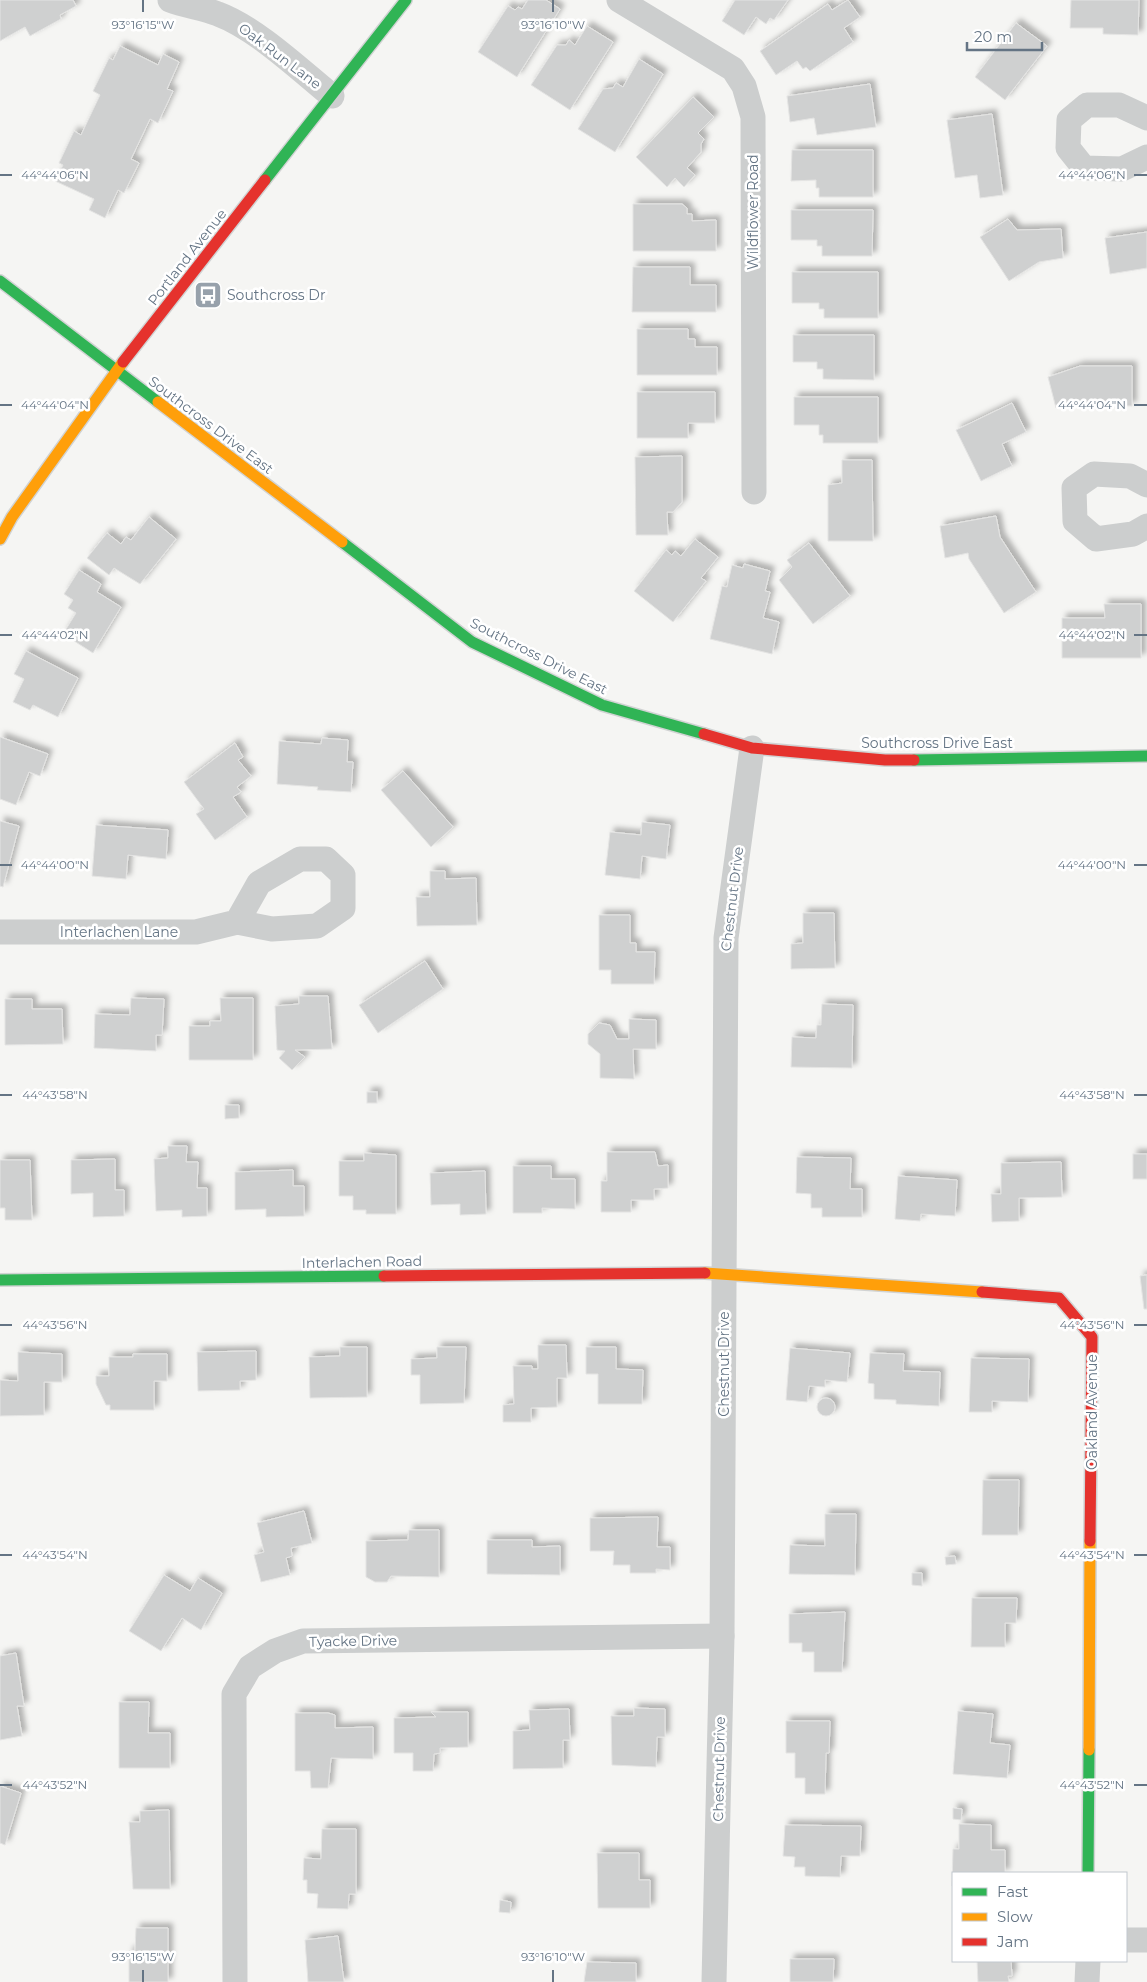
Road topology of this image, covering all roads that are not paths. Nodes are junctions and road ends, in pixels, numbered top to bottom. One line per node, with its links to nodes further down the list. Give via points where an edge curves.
1 (170, 0): 4 (street, Oak Run Lane, via 218,14 240,25)
2 (406, 0): 4 (street, Portland Avenue)
3 (619, 0): 10 (street, Wildflower Road, via 733,69 744,86 751,110)
4 (332, 96): 8 (street, Portland Avenue)
5 (1147, 118): 6 (street, via 1119,105 1087,105 1069,120 1068,148 1084,168 1122,169)
6 (1147, 157)
7 (0, 281): 8 (street, Southcross Drive East)
8 (116, 371): 12 (street, Portland Avenue, via 12,517); 13 (street, Southcross Drive East, via 472,642 602,705)
9 (1147, 485): 11 (street, via 1130,476 1094,474 1074,488 1075,521 1096,539 1133,534)
10 (754, 492)
11 (1147, 526)
12 (0, 539)
13 (752, 748): 14 (street, Southcross Drive East, via 885,760); 17 (street, Chestnut Drive, via 726,938)
14 (1147, 756)
15 (237, 922): 16 (street, Interlachen Lane, via 196,932)
16 (0, 932)
17 (725, 1273): 18 (street, Interlachen Road); 19 (street, Chestnut Drive); 20 (street, Oakland Avenue, via 1059,1298 1092,1337)
18 (0, 1280)
19 (722, 1636): 24 (street, Tyacke Drive, via 303,1641 275,1651 250,1667 234,1694); 25 (street, Chestnut Drive)
20 (1088, 1872)
21 (1127, 1940): 22 (street)
22 (1147, 1940)
23 (1088, 1962): 26 (street)
24 (235, 1982)
25 (714, 1982)
26 (1087, 1982)

